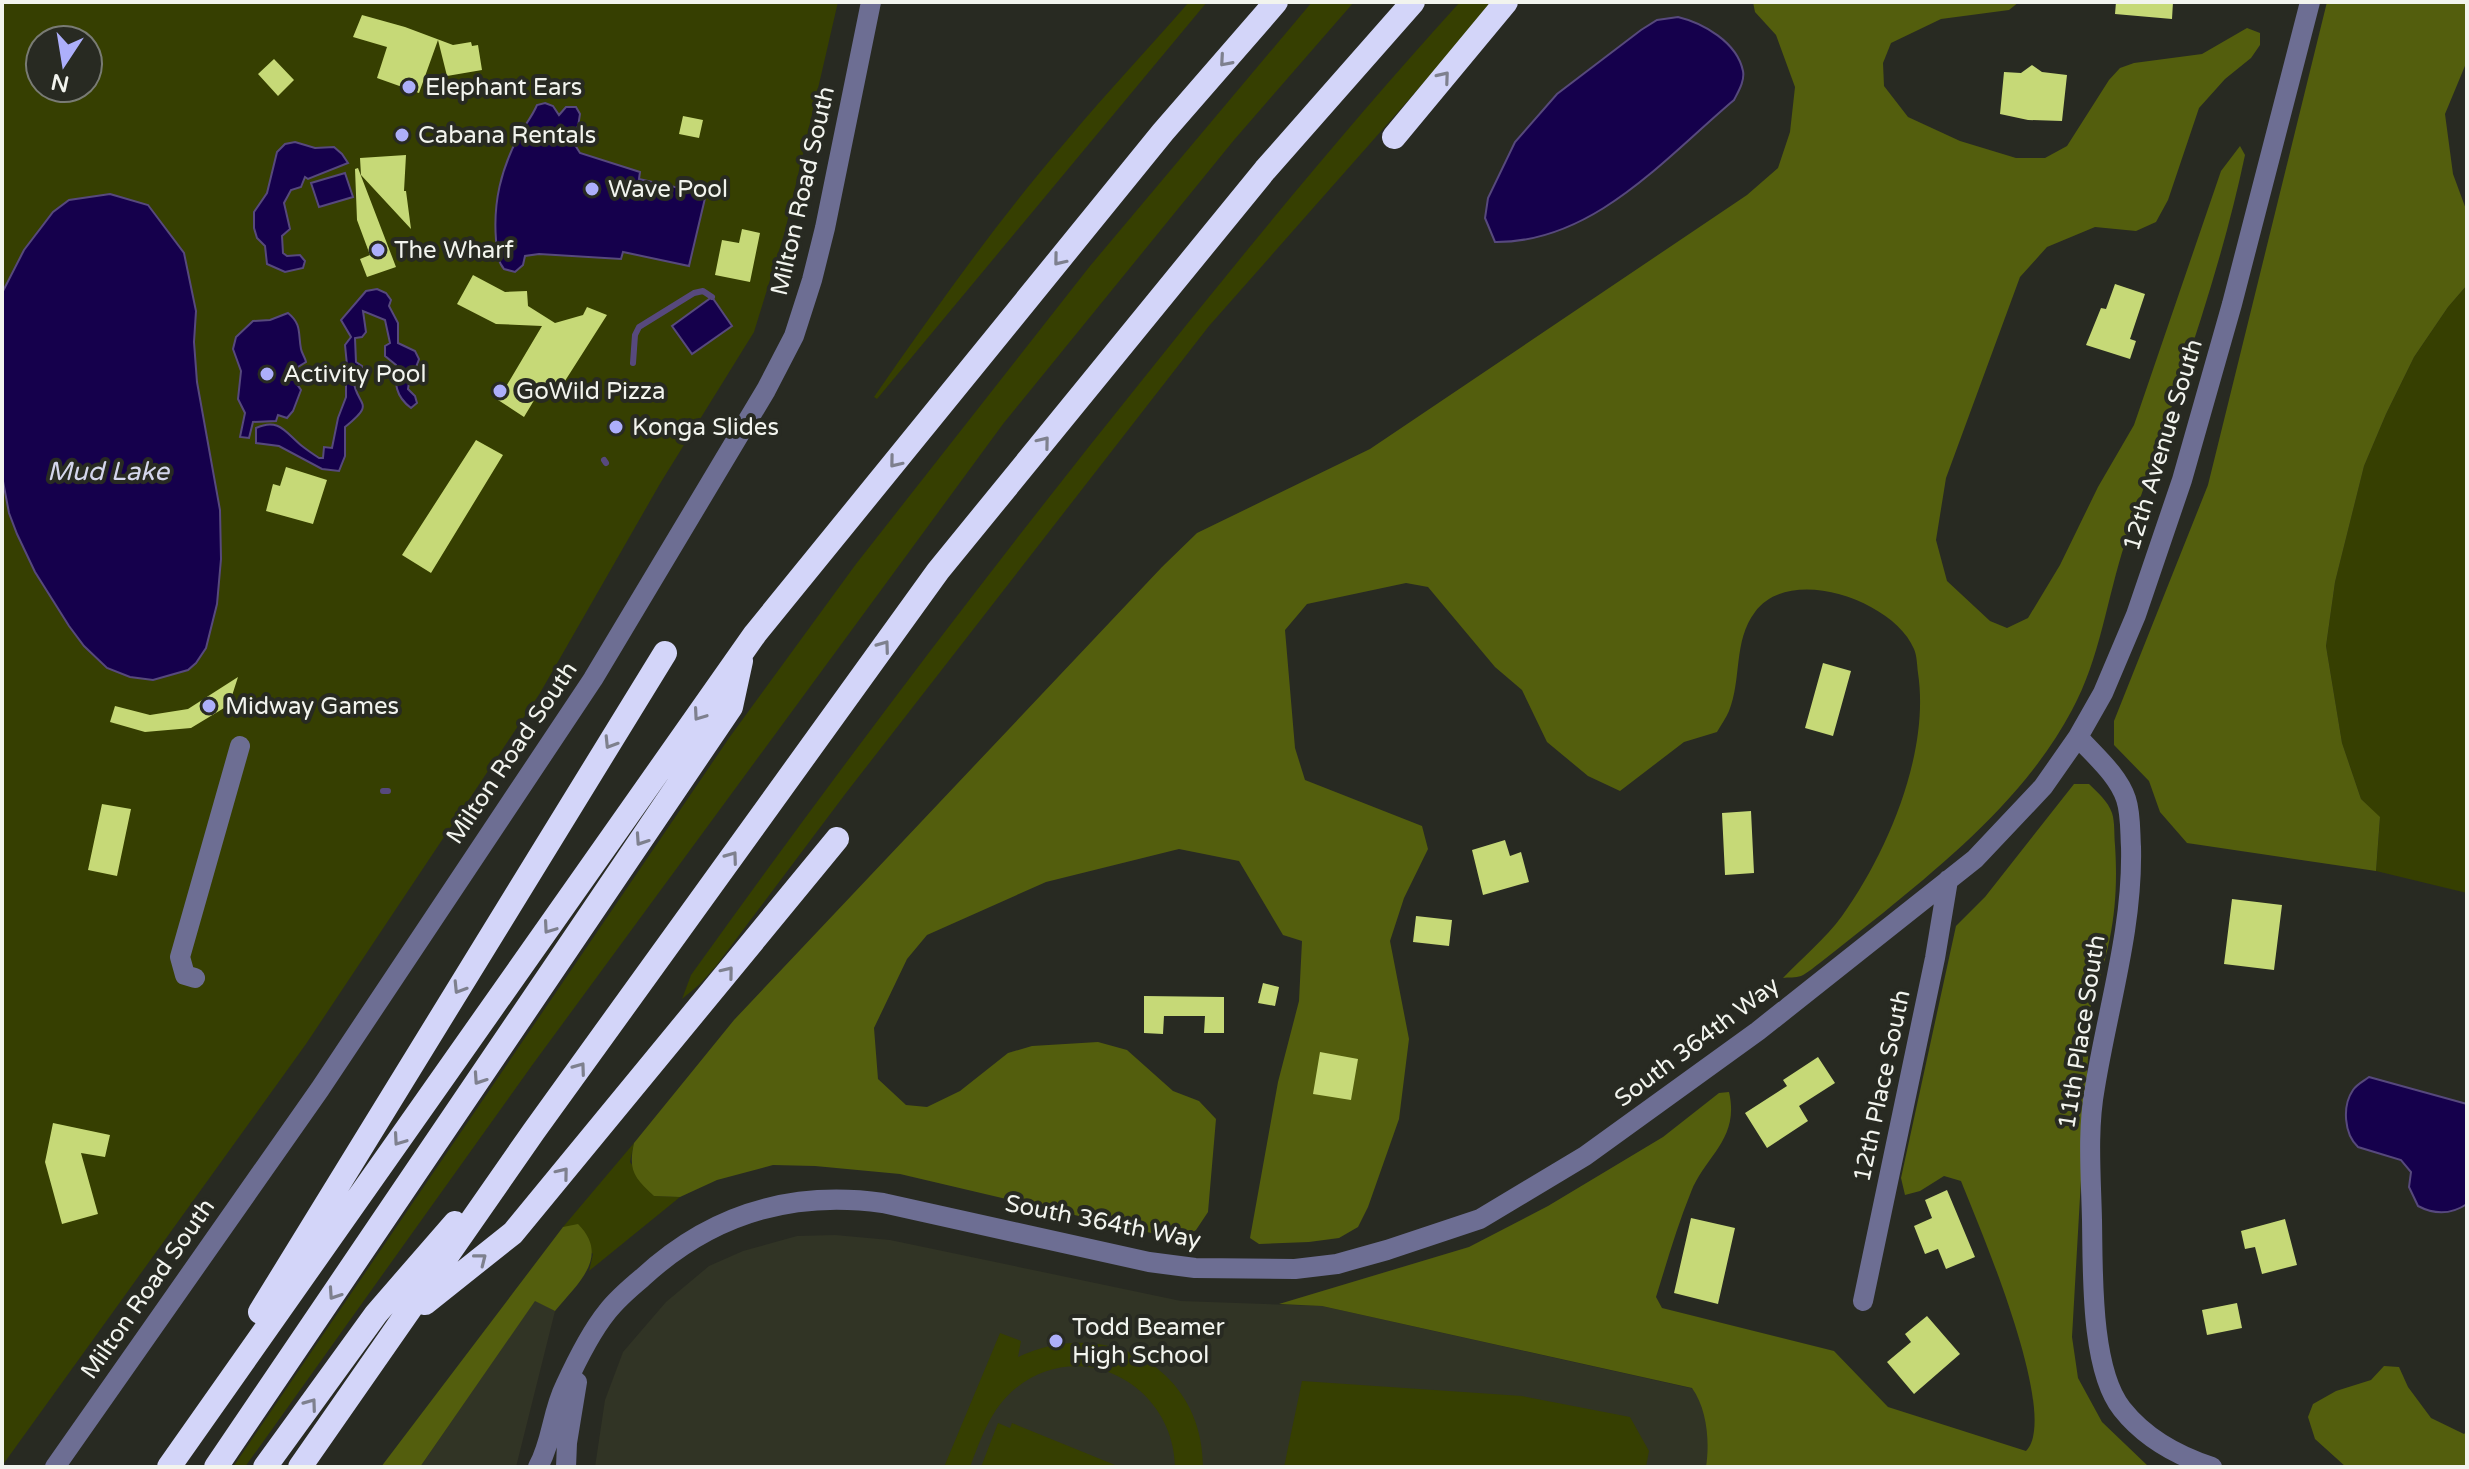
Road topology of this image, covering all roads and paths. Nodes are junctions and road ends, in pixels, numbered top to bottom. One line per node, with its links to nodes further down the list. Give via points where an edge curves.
1 (871, 2): 19 (street, Milton Road South, via 812,280 794,336 766,390 593,679 320,1089)
2 (1276, 2): 7 (highway, one-way to 7, via 1163,132)
3 (1413, 2): 15 (highway, one-way to 3, via 938,571 1265,170)
4 (1506, 2): 6 (highway, one-way to 4)
5 (2310, 2): 9 (street, 12th Avenue South, via 2182,480 2136,615)
6 (1394, 137)
7 (743, 651): 20 (highway, one-way to 20); 21 (highway, one-way to 21, via 731,707)
8 (665, 653): 20 (highway, one-way to 20)
9 (2078, 737): 12 (street, 12th Avenue South, via 2043,787); 26 (street, 11th Place South, via 2121,787 2130,823 2132,886 2091,1124 2097,1335 2120,1407 2146,1434 2189,1460)
10 (240, 746): 14 (street, via 180,957 185,975)
11 (837, 839): 17 (highway, one-way to 11, via 513,1233)
12 (1975, 859): 13 (street, South 364th Way)
13 (1948, 880): 16 (street, 12th Place South); 18 (street, South 364th Way, via 1758,1031 1585,1156 1480,1219 1337,1264 1238,1270 1149,1262 859,1200 775,1204 713,1227 656,1265 606,1312)
14 (195, 978)
15 (534, 1131): 17 (highway); 22 (highway, one-way to 15, via 376,1314)
16 (1863, 1301)
17 (404, 1320): 23 (highway)
18 (586, 1347): 24 (street, South 364th Way, via 563,1389); 25 (street, South 364th Way)
19 (55, 1467)
20 (167, 1467)
21 (216, 1467)
22 (265, 1467)
23 (300, 1467)
24 (538, 1467)
25 (566, 1467)
26 (2212, 1467)

